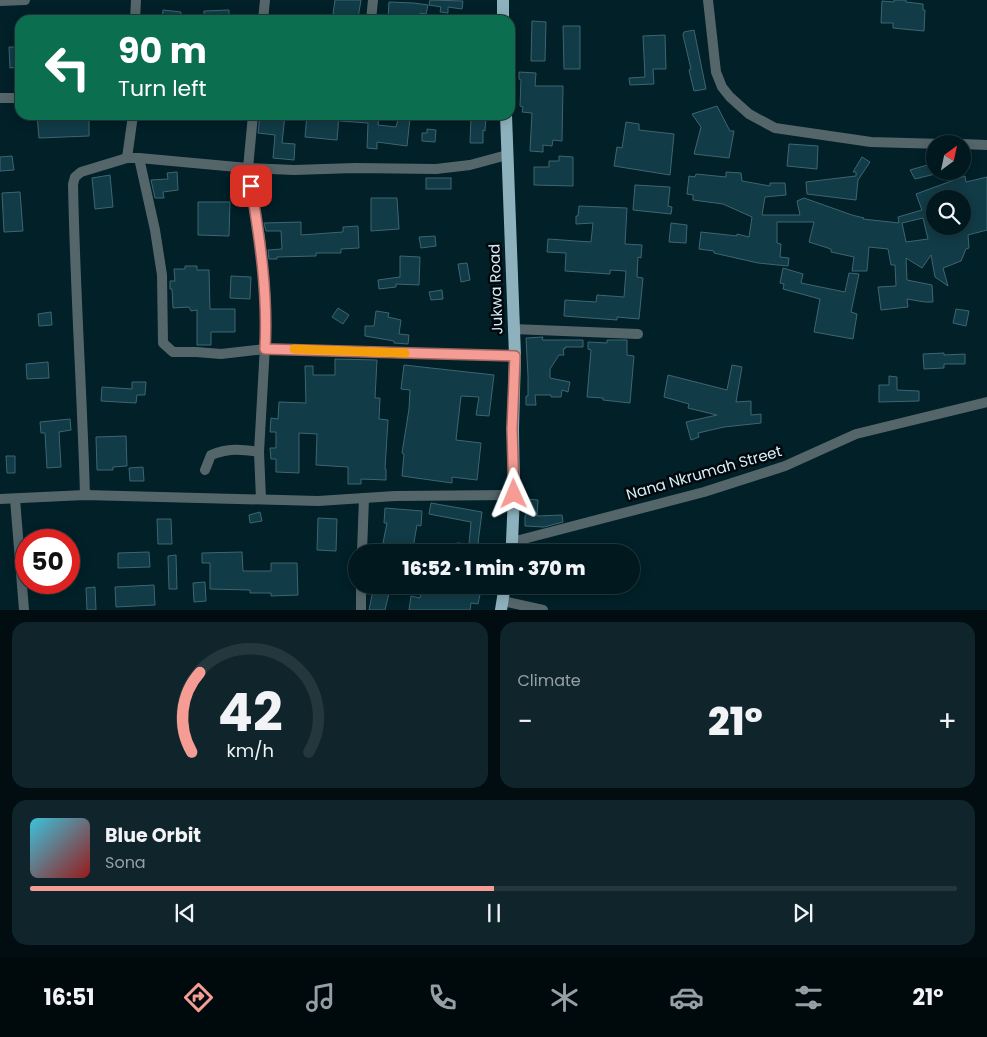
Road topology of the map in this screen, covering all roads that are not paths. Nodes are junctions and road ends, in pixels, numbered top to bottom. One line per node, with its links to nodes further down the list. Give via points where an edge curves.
1 (25, 0): 7 (street)
2 (136, 0): 8 (street)
3 (265, 0): 9 (street)
4 (373, 0): 10 (street)
5 (502, 0): 11 (main road)
6 (708, 0): 17 (street, via 716,72 722,87 749,114 775,128 870,142)
7 (0, 1)
8 (136, 15)
9 (264, 15)
10 (372, 15)
11 (503, 15)
12 (0, 98): 13 (street)
13 (15, 98)
14 (132, 120): 21 (street)
15 (253, 120): 23 (street)
16 (506, 120): 20 (main road, Jukwa Road)
17 (926, 144)
18 (971, 144): 19 (street)
19 (987, 145)
20 (507, 155): 23 (street, via 470,165 436,169); 24 (main road, Jukwa Road)
21 (127, 158): 22 (street); 32 (street, via 81,172 73,184)
22 (139, 158): 23 (street); 26 (street, via 156,230 162,275 163,343 173,352 221,354)
23 (248, 168): 26 (street, via 266,286)
24 (513, 329): 25 (street); 27 (main road, Jukwa Road)
25 (638, 334)
26 (265, 349): 27 (street); 29 (street)
27 (515, 356): 31 (main road, Jukwa Road)
28 (987, 402): 39 (street, Nana Nkrumah Street, via 856,434 785,466)
29 (259, 452): 30 (street, via 224,450 211,455); 36 (street)
30 (205, 470)
31 (514, 494): 34 (street); 38 (main road, Jukwa Road)
32 (85, 495): 35 (street); 36 (street)
33 (0, 498): 35 (street)
34 (364, 498): 36 (street, via 318,501); 37 (street)
35 (15, 499): 42 (street)
36 (261, 499)
37 (362, 544)
38 (512, 544)
39 (522, 544)
40 (361, 594): 43 (street)
41 (502, 605): 44 (street)
42 (24, 610)
43 (361, 610)
44 (543, 610)

